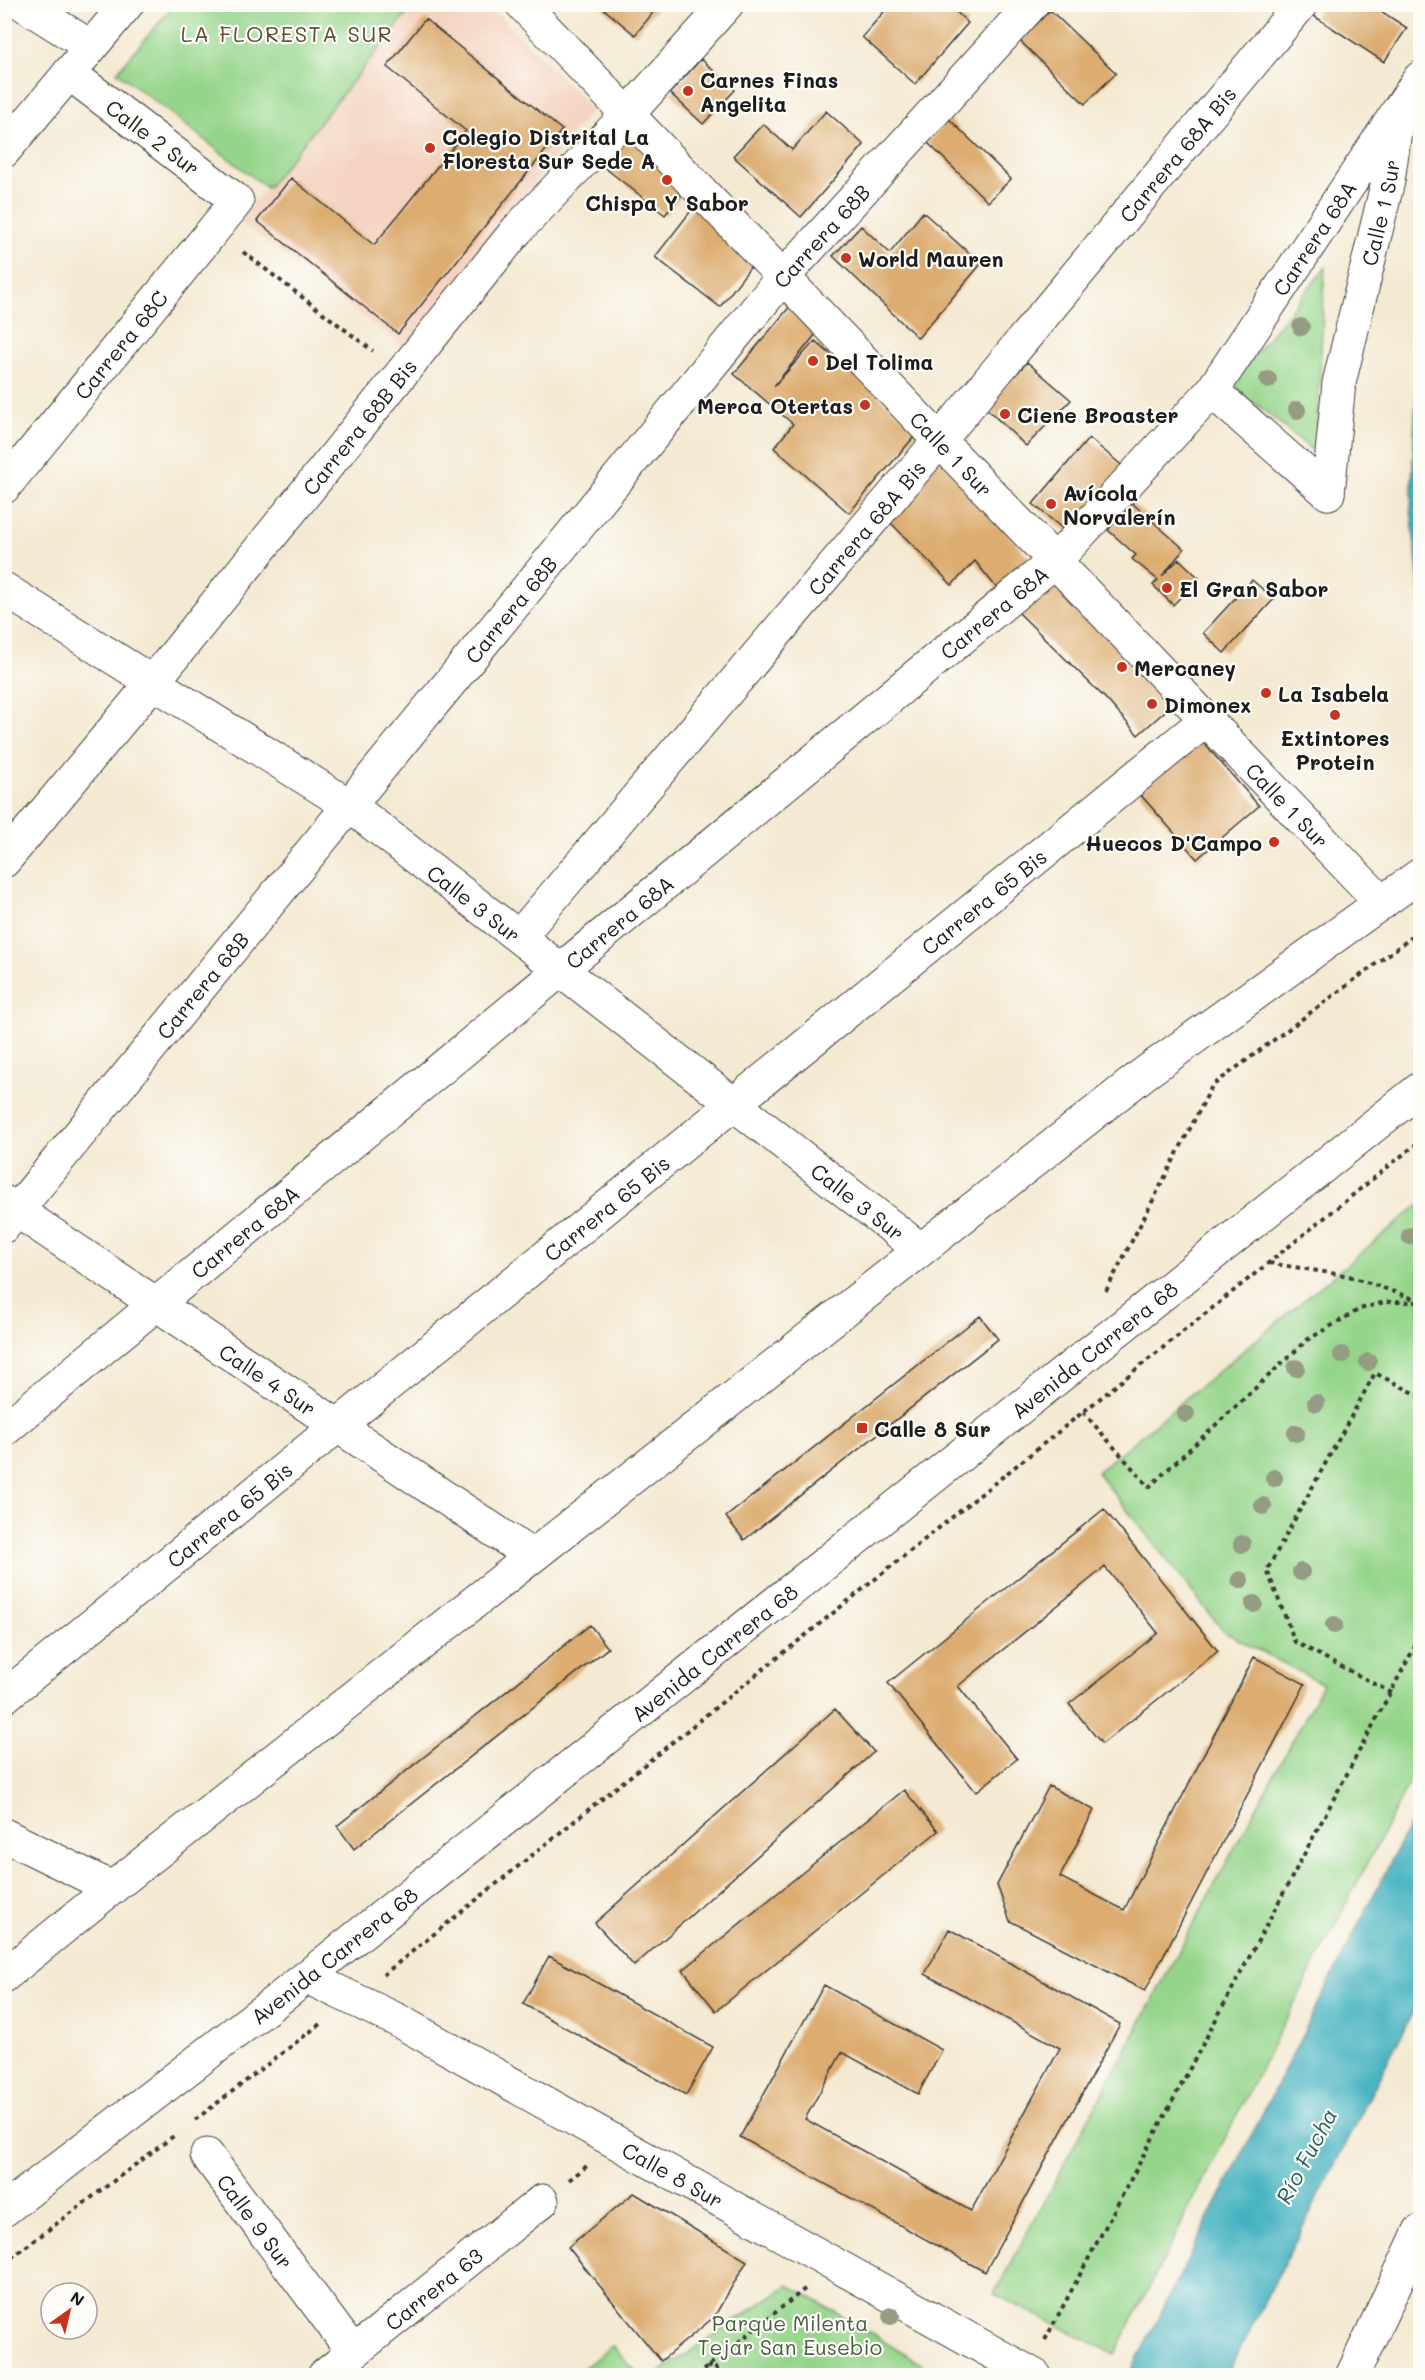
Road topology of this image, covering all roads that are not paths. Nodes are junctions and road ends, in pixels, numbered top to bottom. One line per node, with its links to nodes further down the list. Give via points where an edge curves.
1 (23, 4): 7 (street)
2 (127, 4): 7 (street)
3 (522, 4): 10 (street, Calle 1 Sur)
4 (727, 4): 10 (street, Carrera 68B Bis)
5 (1032, 4): 14 (street, Carrera 68B)
6 (1301, 4): 16 (street, Carrera 68A Bis)
7 (91, 47): 8 (street)
8 (69, 74): 12 (street); 13 (street, Calle 2 Sur)
9 (1420, 78): 11 (street, Calle 1 Sur)
10 (627, 115): 14 (street, Calle 1 Sur); 20 (street, Carrera 68B Bis, via 517,230)
11 (1397, 116): 15 (street, Carrera 68A); 15 (street, Calle 1 Sur, via 1388,181 1339,383 1328,493)
12 (4, 151)
13 (237, 201): 17 (street, Carrera 68C)
14 (783, 277): 16 (street, Calle 1 Sur); 22 (street, Carrera 68B)
15 (1212, 391): 18 (street, Carrera 68A)
16 (939, 441): 18 (street, Calle 1 Sur); 26 (street, Carrera 68A Bis)
17 (4, 487)
18 (1054, 561): 21 (street, Calle 1 Sur); 27 (street, Carrera 68A)
19 (4, 589): 20 (street, Calle 3 Sur)
20 (153, 682): 22 (street, Calle 3 Sur); 23 (street, Carrera 68B Bis)
21 (1206, 720): 25 (street, Calle 1 Sur); 29 (street, Carrera 65 Bis)
22 (350, 806): 26 (street, Calle 3 Sur); 30 (street, Carrera 68B)
23 (4, 861)
24 (1420, 875): 25 (street)
25 (1382, 903): 31 (street, via 1145,1073)
26 (519, 938): 27 (street, Calle 3 Sur)
27 (561, 970): 29 (street, Calle 3 Sur); 32 (street, Carrera 68A)
28 (1420, 1089): 40 (street, Avenida Carrera 68)
29 (734, 1104): 31 (street, Calle 3 Sur); 33 (street, Carrera 65 Bis)
30 (9, 1213): 32 (street, Calle 4 Sur)
31 (920, 1249): 35 (street)
32 (157, 1305): 33 (street, Calle 4 Sur); 34 (street, Carrera 68A)
33 (338, 1426): 35 (street, Calle 4 Sur); 36 (street, Carrera 65 Bis)
34 (4, 1430)
35 (532, 1556): 38 (street)
36 (4, 1697)
37 (4, 1835): 38 (street)
38 (112, 1887): 39 (street)
39 (4, 1976)
40 (307, 1977): 43 (street, Avenida Carrera 68); 46 (street, Calle 8 Sur, via 397,2020)
41 (207, 2155): 45 (street, Calle 9 Sur)
42 (542, 2201): 45 (street, Carrera 63)
43 (4, 2210)
44 (1420, 2231): 48 (street)
45 (353, 2352): 47 (street, Carrera 63)
46 (1032, 2374)
47 (324, 2376)
48 (1352, 2376)

